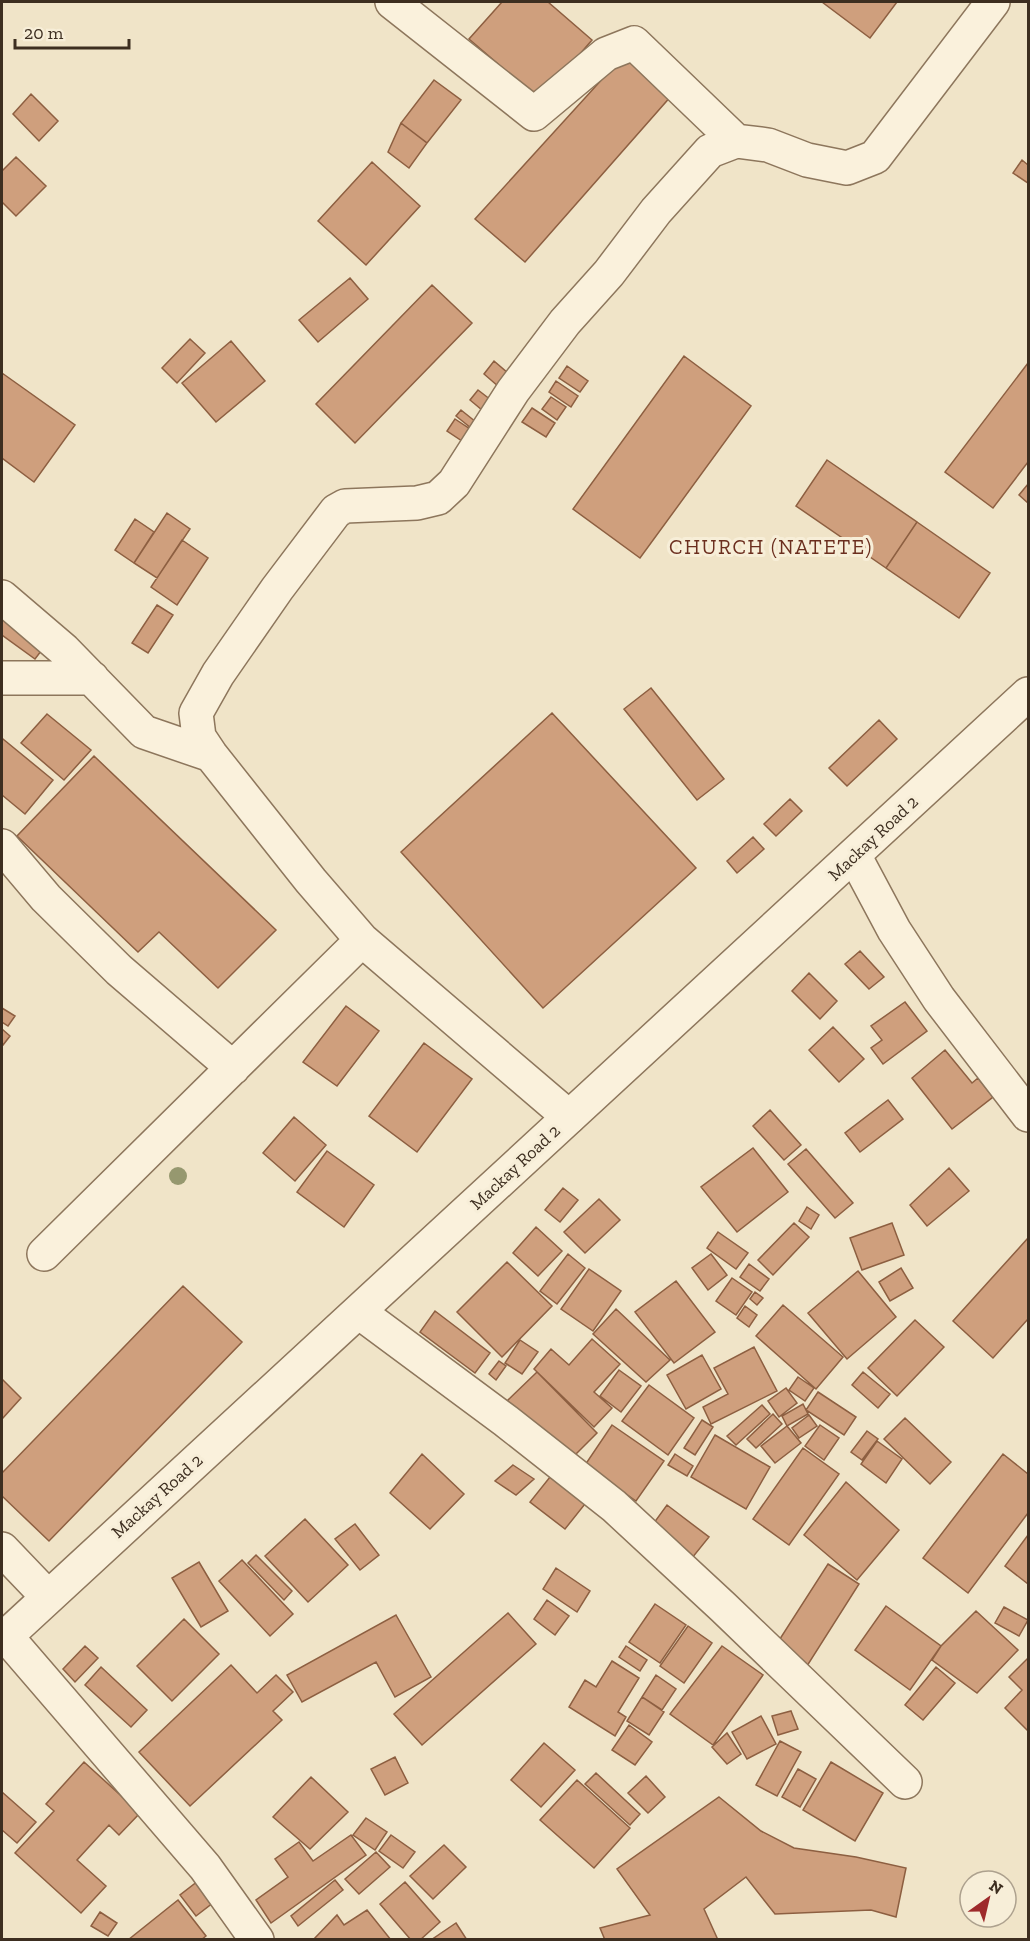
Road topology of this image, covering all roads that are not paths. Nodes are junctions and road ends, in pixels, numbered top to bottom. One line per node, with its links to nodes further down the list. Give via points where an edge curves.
1 (392, 2): 3 (street, via 534,114 606,54 634,43)
2 (993, 2): 3 (street, via 875,157 847,168 807,160 768,145)
3 (736, 141): 8 (street, via 710,151 656,211 565,322 513,391 454,483 438,498 417,503 345,506 329,519 218,674 196,713 199,737)
4 (2, 597): 6 (street)
5 (2, 678): 6 (street)
6 (92, 678): 8 (street, via 144,732)
7 (1029, 694): 10 (street, Mackay Road 2)
8 (211, 755): 11 (street)
9 (2, 846): 12 (street, via 46,898 119,970)
10 (854, 855): 13 (street, via 894,930 939,999); 14 (street, Mackay Road 2)
11 (362, 940): 12 (street); 14 (street)
12 (233, 1068): 15 (street)
13 (1029, 1115)
14 (569, 1117): 16 (street, Mackay Road 2)
15 (44, 1254)
16 (359, 1312): 18 (street, Mackay Road 2); 20 (street, via 614,1506)
17 (2, 1550): 18 (street)
18 (47, 1596): 19 (street, Mackay Road 2)
19 (4, 1638): 21 (street, via 205,1867)
20 (905, 1782)
21 (257, 1940)

